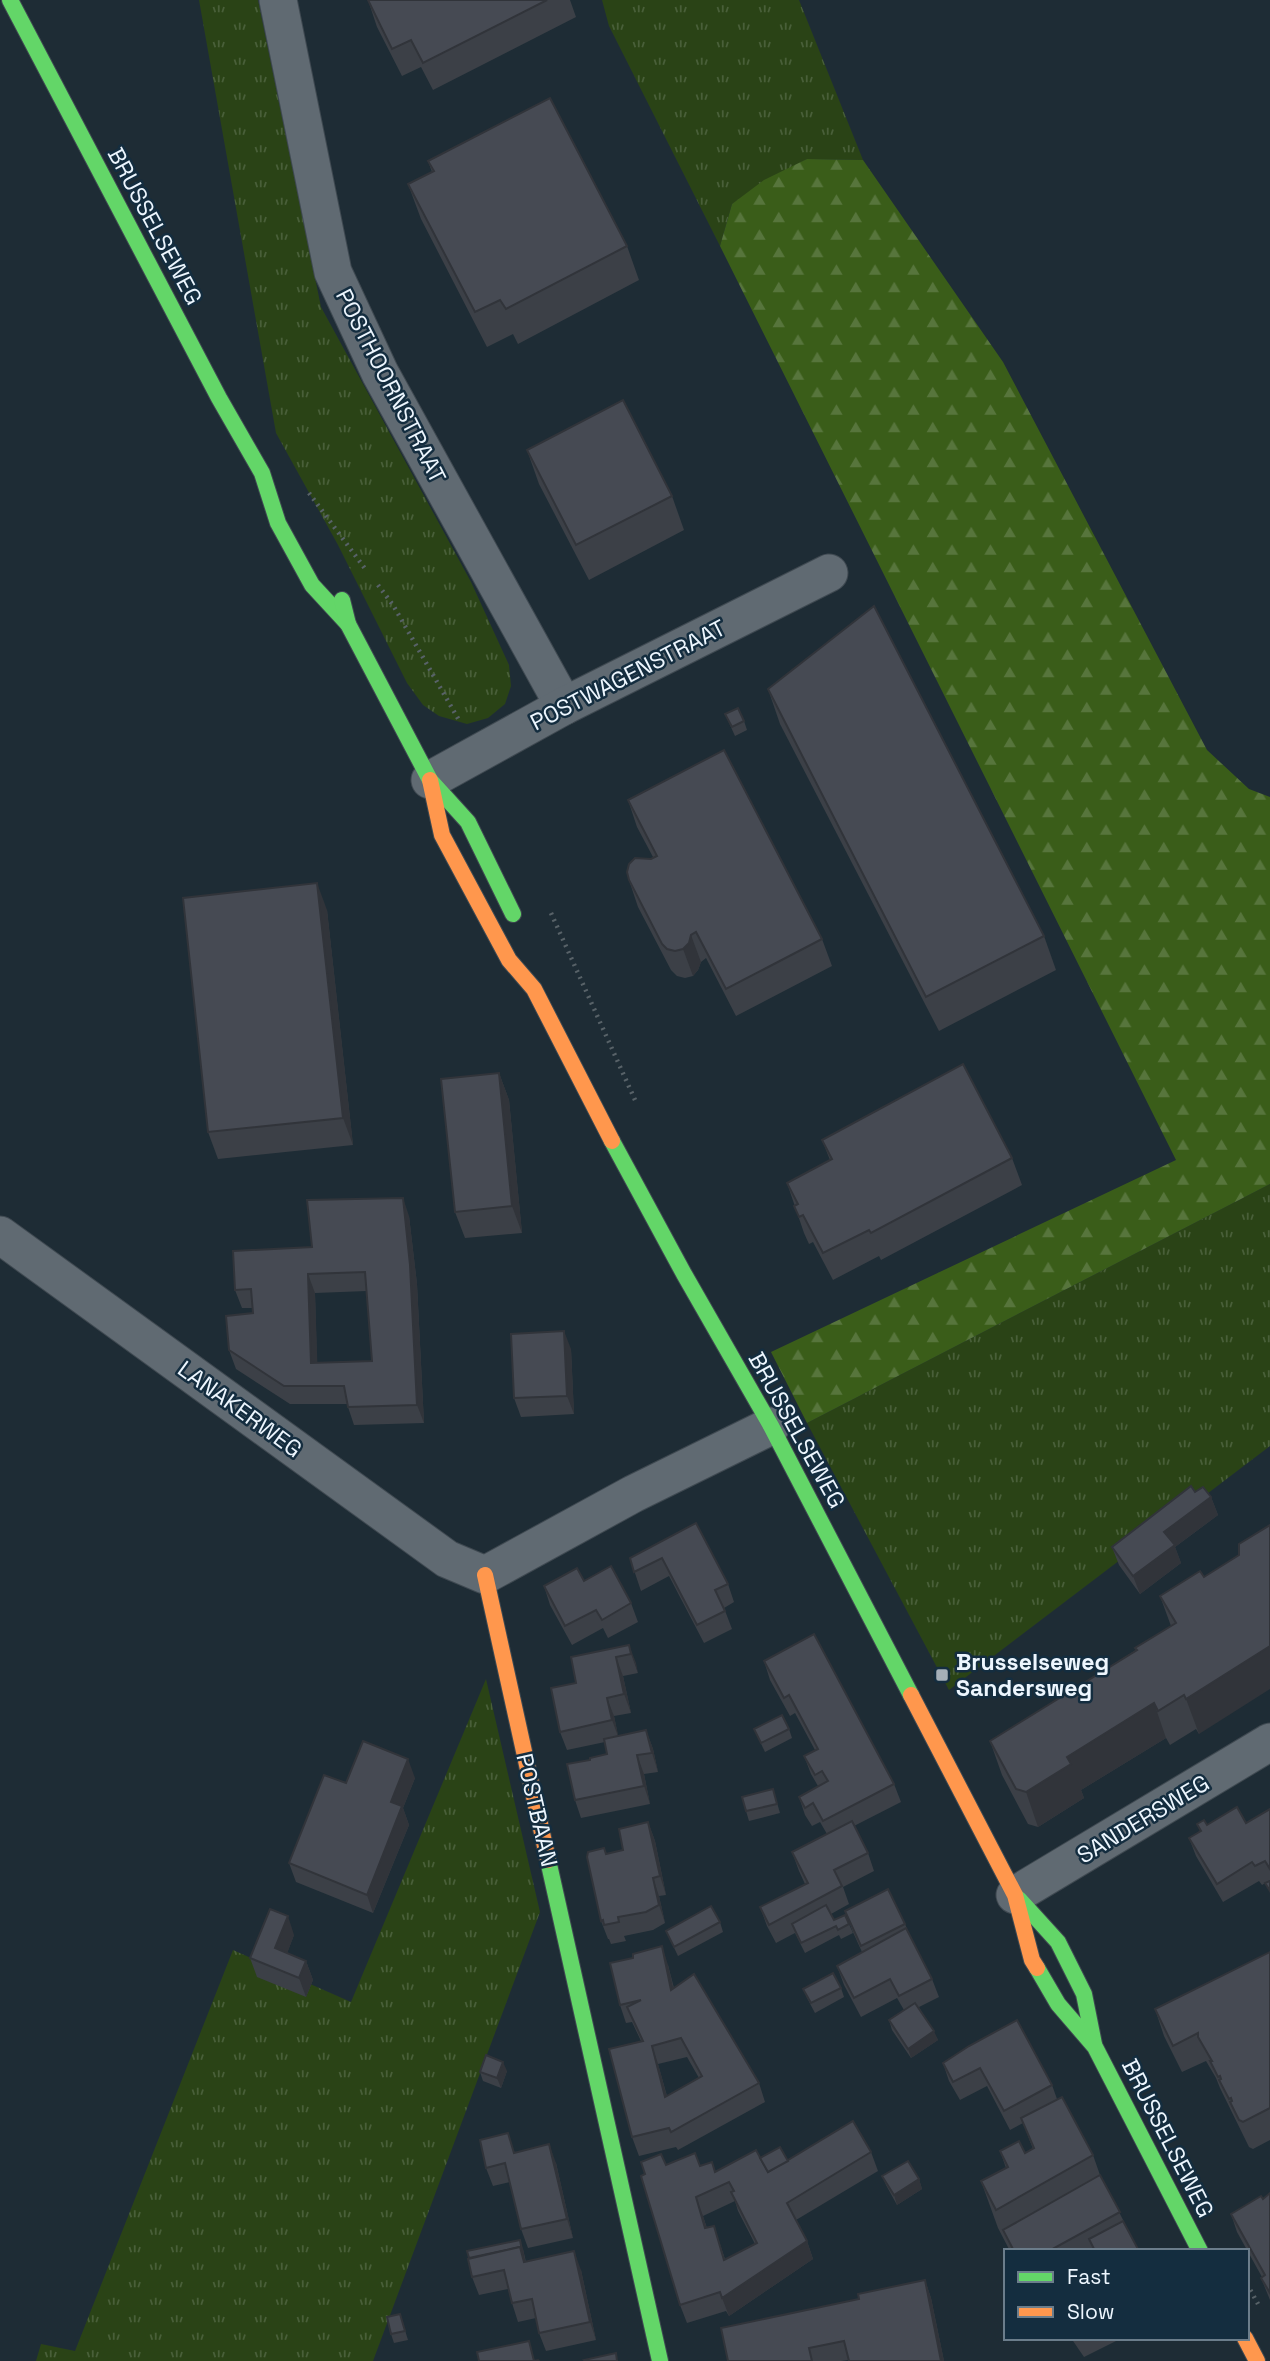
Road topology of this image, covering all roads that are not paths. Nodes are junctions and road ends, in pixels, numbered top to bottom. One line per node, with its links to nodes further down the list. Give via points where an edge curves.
1 (10, 0): 3 (street, BRUSSELSEWEG)
2 (278, 0): 8 (street, POSTHOORNSTRAAT, via 333,272 380,373)
3 (262, 473): 4 (street, BRUSSELSEWEG); 7 (street, BRUSSELSEWEG, via 278,523 312,585)
4 (288, 501)
5 (828, 573): 8 (street, POSTWAGENSTRAAT)
6 (338, 589): 7 (street, BRUSSELSEWEG)
7 (348, 624): 9 (street, BRUSSELSEWEG)
8 (564, 706): 9 (street, POSTWAGENSTRAAT)
9 (430, 780): 10 (street, BRUSSELSEWEG, via 468,822); 12 (street, BRUSSELSEWEG, via 442,835 509,960)
10 (523, 934)
11 (531, 957): 12 (street, BRUSSELSEWEG)
12 (534, 989): 14 (street, BRUSSELSEWEG, via 590,1101)
13 (0, 1235): 15 (street, LANAKERWEG, via 447,1559)
14 (771, 1426): 15 (street); 17 (street, BRUSSELSEWEG)
15 (485, 1575): 21 (street, POSTBAAN)
16 (1270, 1742): 17 (street, SANDERSWEG)
17 (1015, 1895): 18 (street, BRUSSELSEWEG, via 1032,1960 1058,2004); 18 (street, BRUSSELSEWEG, via 1058,1942 1084,1994)
18 (1095, 2047): 19 (street, BRUSSELSEWEG)
19 (1199, 2249)
20 (1246, 2340): 22 (street)
21 (660, 2361)
22 (1257, 2361)

